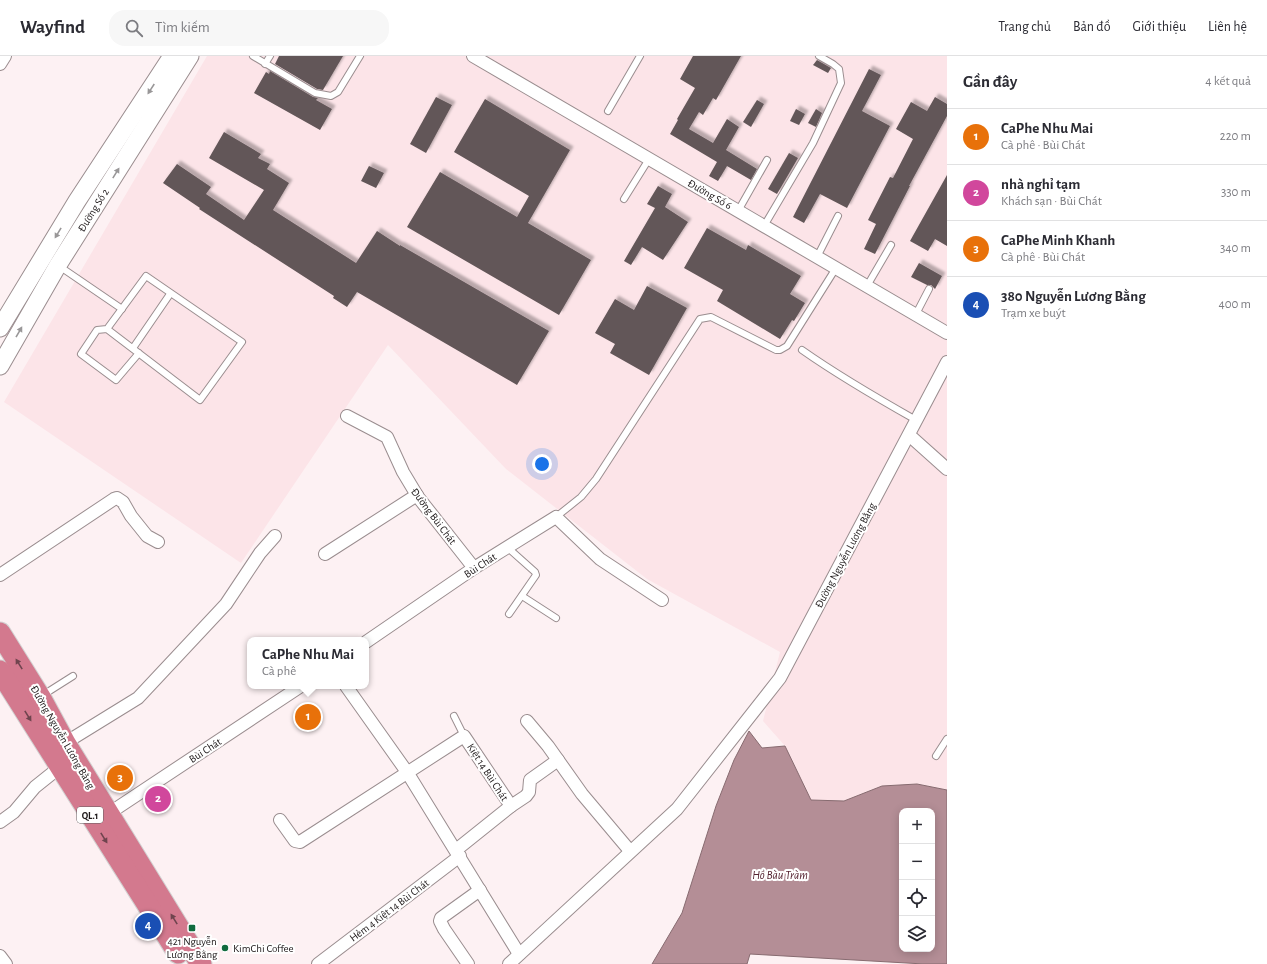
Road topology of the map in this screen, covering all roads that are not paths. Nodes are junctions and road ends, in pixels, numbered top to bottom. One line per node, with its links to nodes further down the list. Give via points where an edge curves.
1 (5, 56): 10 (street)
2 (172, 56): 16 (street, Đường Số 2, one-way to 16)
3 (190, 56): 18 (street, Đường Số 2, one-way to 3)
4 (253, 56): 11 (lane)
5 (270, 56): 11 (lane)
6 (360, 56): 11 (lane, via 338,92 331,96 315,93)
7 (473, 56): 13 (street, Đường Số 6)
8 (640, 56): 12 (lane)
9 (819, 56): 20 (lane, via 839,69 841,83 813,143)
10 (0, 64)
11 (265, 64)
12 (608, 111)
13 (648, 158): 15 (lane); 17 (street, Đường Số 6)
14 (767, 160): 17 (lane)
15 (624, 199)
16 (74, 206): 18 (street); 30 (street, Đường Số 2, one-way to 30)
17 (738, 210): 20 (street, Đường Số 6)
18 (89, 216): 23 (street, Đường Số 2)
19 (838, 216): 22 (lane)
20 (764, 226): 22 (street, Đường Số 6)
21 (891, 245): 25 (lane)
22 (817, 257): 24 (street, Đường Số 6)
23 (58, 265): 28 (lane); 37 (street, Đường Số 2, one-way to 23)
24 (836, 268): 25 (street, Đường Số 6); 43 (lane, via 784,349 776,350 711,317 700,319 596,479 581,497)
25 (867, 286): 29 (street, Đường Số 6)
26 (929, 289): 29 (lane)
27 (170, 294): 28 (lane, via 146,276); 33 (lane); 35 (lane, via 242,342 200,400)
28 (122, 309): 31 (lane)
29 (916, 314): 32 (street, Đường Số 6)
30 (0, 328)
31 (107, 329): 33 (lane); 35 (lane, via 97,330 81,354 116,380)
32 (947, 333)
33 (133, 348): 35 (lane)
34 (802, 350): 39 (lane, via 874,397)
35 (139, 353)
36 (947, 362): 39 (street, Đường Nguyễn Lương Bằng)
37 (0, 366)
38 (348, 416): 42 (street, Đường Bùi Chát, via 387,437)
39 (916, 420): 40 (street, Đường Nguyễn Lương Bằng)
40 (909, 435): 41 (street); 74 (street, Đường Nguyễn Lương Bằng, via 780,678 676,809)
41 (947, 469)
42 (417, 495): 47 (street); 48 (street, Đường Bùi Chát)
43 (556, 517): 46 (street, Bùi Chát); 51 (street, via 600,559)
44 (275, 536): 65 (street, via 260,553 226,604 138,698)
45 (158, 542): 49 (street, via 148,536 123,502 117,498)
46 (507, 547): 48 (street, Bùi Chát); 50 (lane, via 536,574)
47 (325, 554)
48 (474, 568): 55 (street, Bùi Chát)
49 (0, 575)
50 (522, 596): 52 (lane); 53 (lane)
51 (662, 600)
52 (509, 614)
53 (556, 618)
54 (0, 633): 60 (highway, Đường Nguyễn Lương Bằng / QL.1, one-way to 54)
55 (369, 640)
56 (0, 671): 68 (highway, Đường Nguyễn Lương Bằng / QL.1, one-way to 68)
57 (74, 676): 60 (lane)
58 (296, 689): 71 (street, Bùi Chát)
59 (348, 689): 69 (street)
60 (40, 697): 65 (highway, Đường Nguyễn Lương Bằng / QL.1)
61 (454, 716): 63 (lane)
62 (527, 721): 67 (street)
63 (464, 736): 69 (street, Kiệt 14 Bùi Chát); 70 (street, Kiệt 14 Bùi Chát)
64 (947, 739): 66 (lane)
65 (65, 743): 71 (highway, Đường Nguyễn Lương Bằng / QL.1)
66 (936, 756)
67 (558, 760): 70 (street, via 530,780 529,792); 74 (street, via 582,794)
68 (60, 767): 73 (street, via 35,787 19,807); 80 (highway, Đường Nguyễn Lương Bằng / QL.1, one-way to 80)
69 (407, 772): 72 (street, via 300,842 295,841); 75 (street)
70 (511, 806): 75 (street, Kiệt 14 Bùi Chát)
71 (108, 814): 81 (highway, Đường Nguyễn Lương Bằng / QL.1, one-way to 71)
72 (280, 820)
73 (0, 822)
74 (630, 851): 77 (street, Đường Nguyễn Lương Bằng)
75 (458, 853): 76 (street); 82 (street, Hẻm 4 Kiệt 14 Bùi Chát)
76 (480, 890): 77 (street); 83 (street, via 440,921)
77 (518, 954): 84 (street, Đường Nguyễn Lương Bằng)
78 (0, 956): 79 (street)
79 (6, 964)
80 (184, 964)
81 (202, 964)
82 (318, 964)
83 (468, 964)
84 (510, 964)

